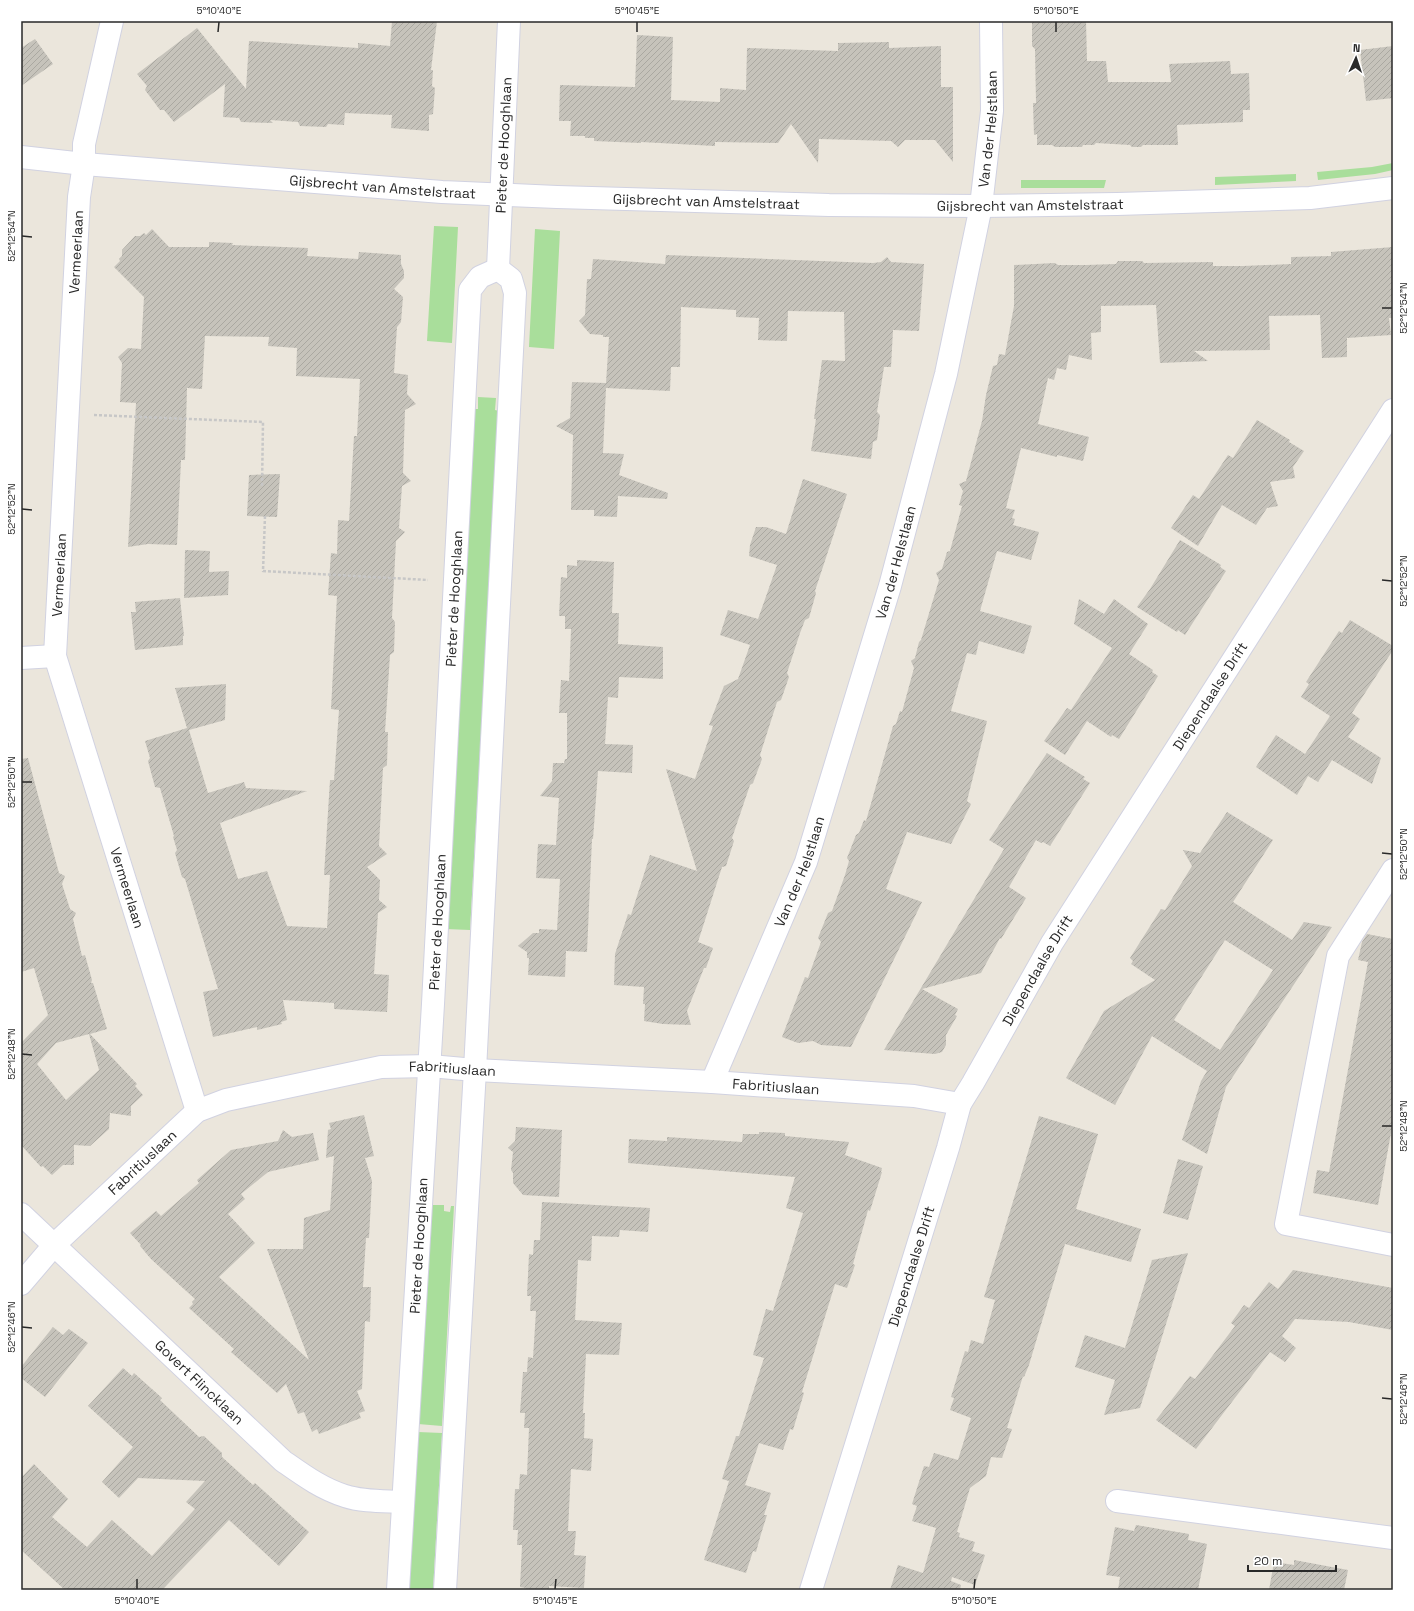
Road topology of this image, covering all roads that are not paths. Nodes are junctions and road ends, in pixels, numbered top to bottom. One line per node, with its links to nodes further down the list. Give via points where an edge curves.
1 (112, 21): 5 (street, Vermeerlaan, via 84,144)
2 (509, 21): 7 (street, Pieter de Hooghlaan)
3 (991, 21): 8 (street, Van der Helstlaan, via 992,112)
4 (21, 157): 5 (street, Gijsbrecht van Amstelstraat)
5 (84, 164): 7 (street, Gijsbrecht van Amstelstraat); 11 (street, Vermeerlaan, via 79,197)
6 (1393, 188): 8 (street, Gijsbrecht van Amstelstraat, via 1310,198)
7 (502, 195): 8 (street, Gijsbrecht van Amstelstraat, via 829,205); 9 (street, Pieter de Hooghlaan)
8 (981, 206): 16 (street, Van der Helstlaan, via 946,374 890,586 806,862)
9 (498, 269): 14 (street, Pieter de Hooghlaan, via 480,277 470,290); 15 (street, via 511,279 516,293)
10 (1393, 410): 17 (street, Diependaalse Drift, via 1052,943)
11 (55, 656): 12 (street); 18 (street, Vermeerlaan)
12 (21, 658)
13 (1393, 870): 21 (street, via 1338,956 1286,1224)
14 (430, 1066): 15 (street, Fabritiuslaan); 18 (street, Fabritiuslaan, via 380,1067 226,1100); 24 (street, Pieter de Hooghlaan)
15 (475, 1070): 16 (street, Fabritiuslaan); 27 (street)
16 (712, 1082): 17 (street, Fabritiuslaan, via 914,1096)
17 (960, 1104): 28 (street, Diependaalse Drift)
18 (197, 1111): 20 (street, Fabritiuslaan)
19 (21, 1214): 20 (street, Govert Flincklaan)
20 (55, 1244): 22 (street, Fabritiuslaan); 24 (street, Govert Flincklaan, via 283,1462 313,1483 345,1497)
21 (1393, 1245)
22 (21, 1284)
23 (1117, 1501): 25 (street)
24 (403, 1502): 26 (street, Pieter de Hooghlaan)
25 (1393, 1538)
26 (398, 1590)
27 (445, 1590)
28 (812, 1590)

